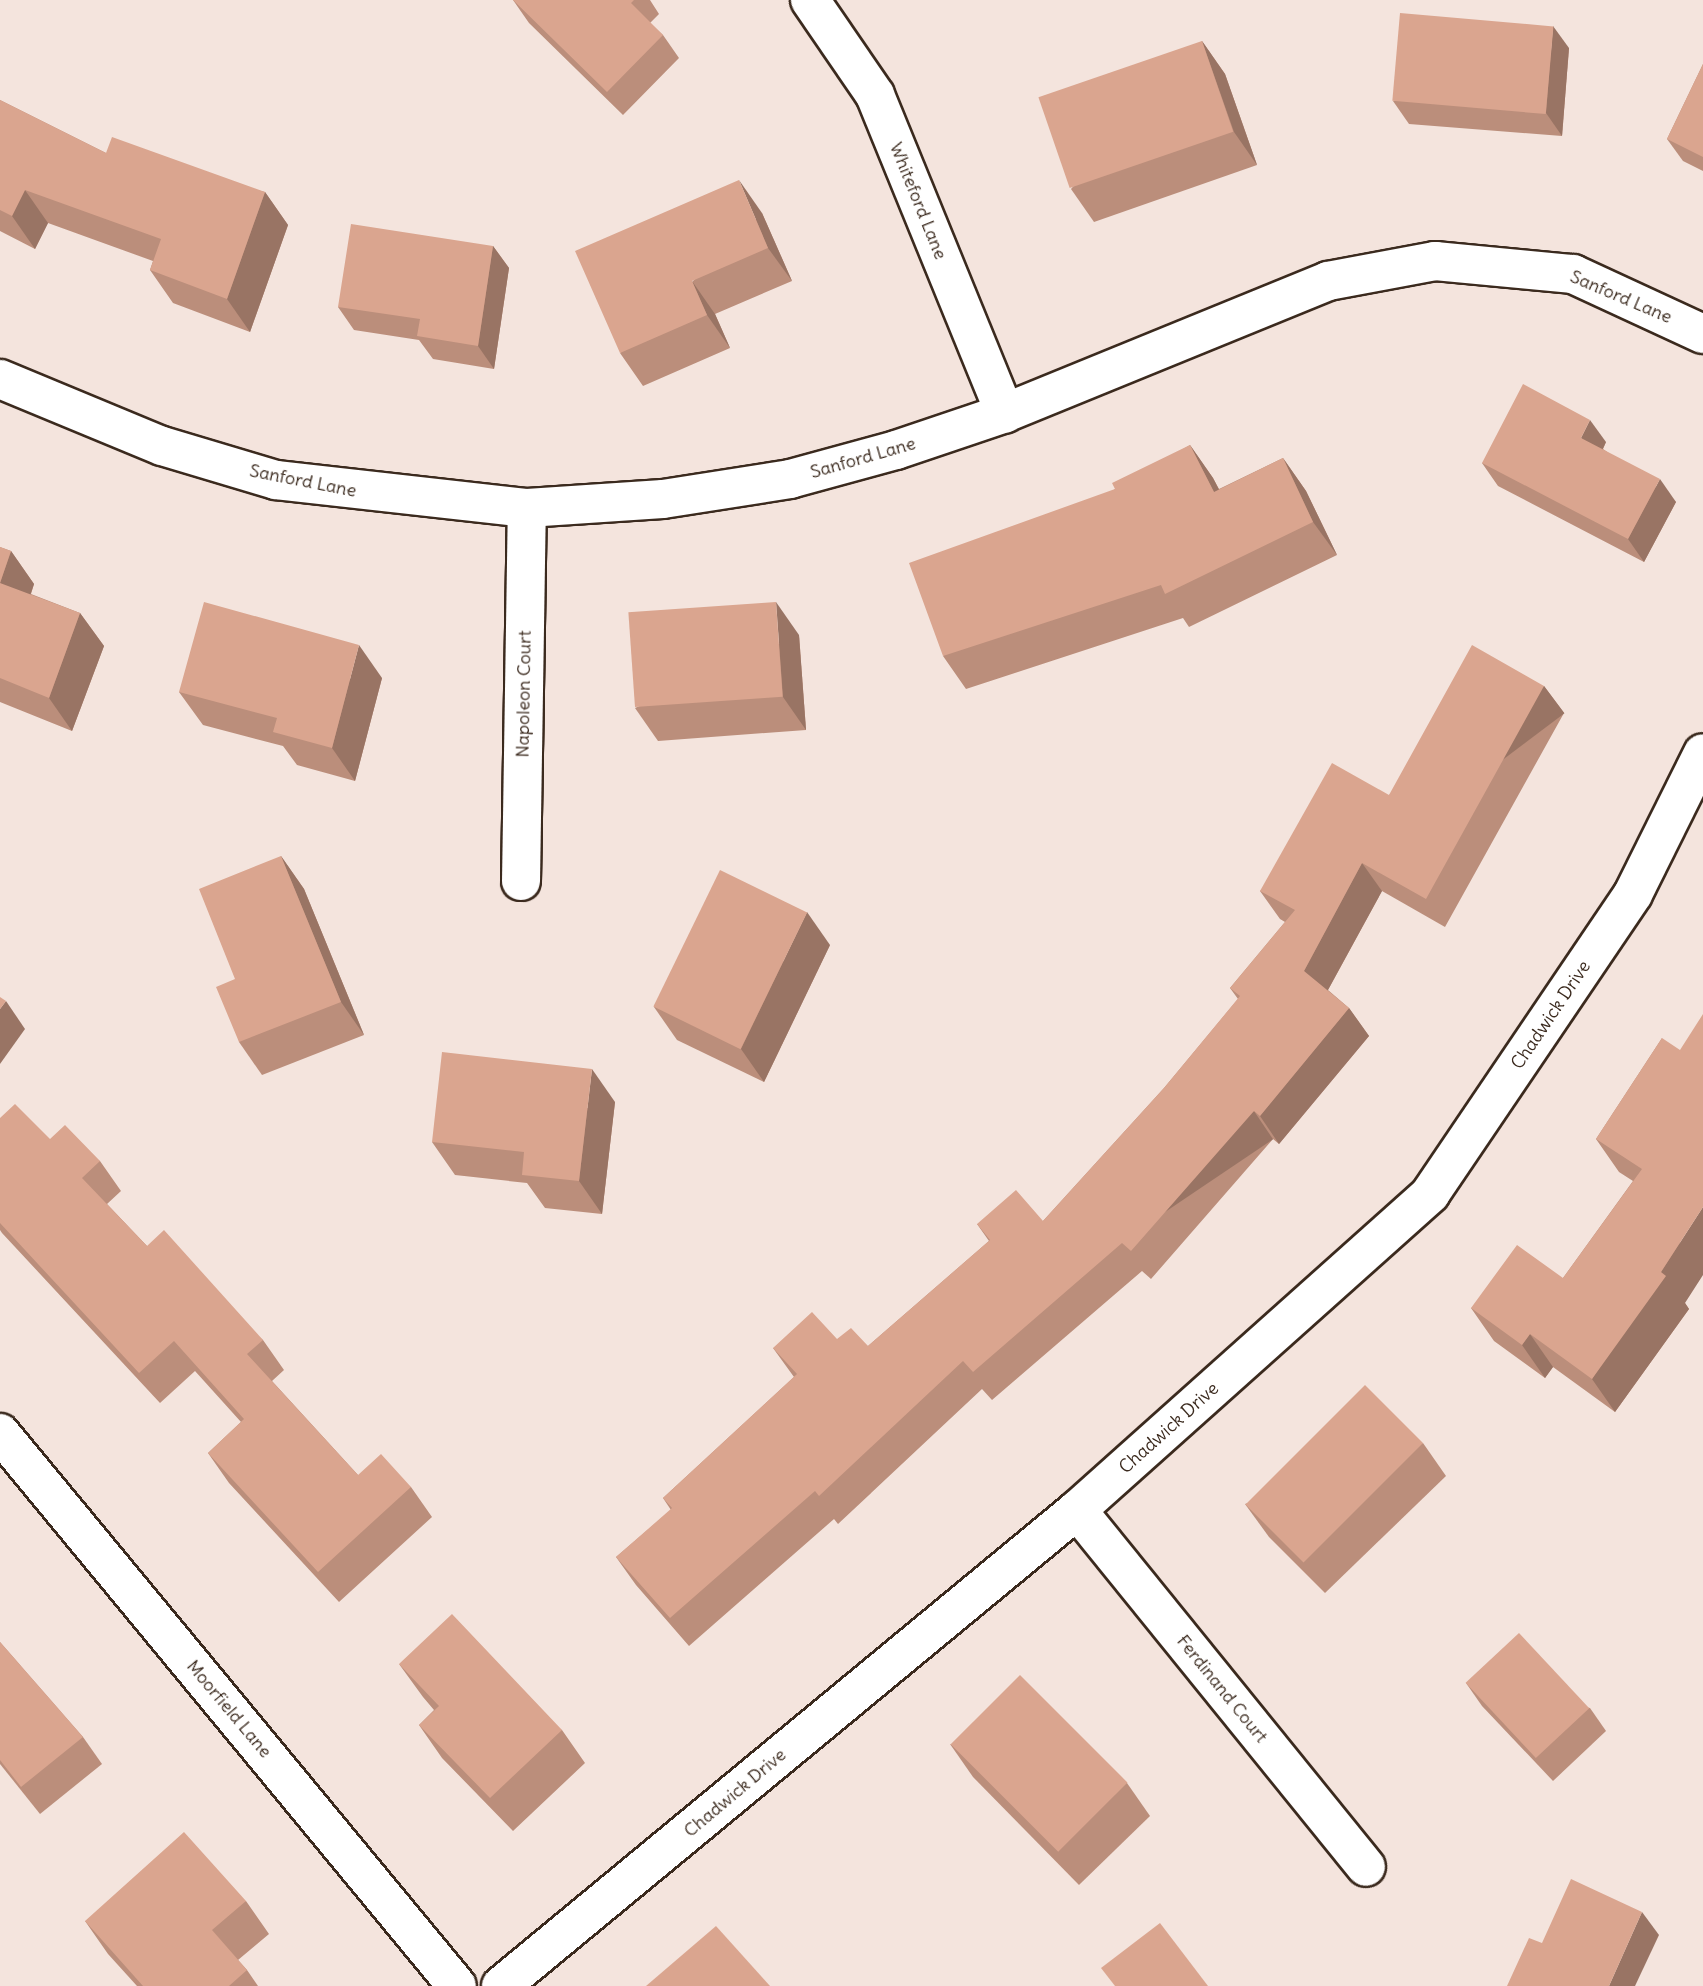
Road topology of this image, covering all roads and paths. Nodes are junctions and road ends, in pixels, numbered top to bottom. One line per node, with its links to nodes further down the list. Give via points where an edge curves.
1 (810, 0): 4 (street, Whiteford Lane, via 875,95)
2 (1703, 334): 4 (street, Sanford Lane, via 1573,274 1435,261 1328,281)
3 (0, 379): 5 (street, Sanford Lane, via 162,446 276,480)
4 (1005, 413): 5 (street, Sanford Lane, via 790,479 663,499)
5 (527, 508): 7 (street, Napoleon Court)
6 (1703, 753): 9 (street, Chadwick Drive, via 1633,894 1430,1194)
7 (521, 881)
8 (0, 1433): 11 (street, Moorfield Lane)
9 (1077, 1510): 10 (street, Ferdinand Court); 12 (street, Chadwick Drive)
10 (1366, 1867)
11 (457, 1986)
12 (501, 1986)

